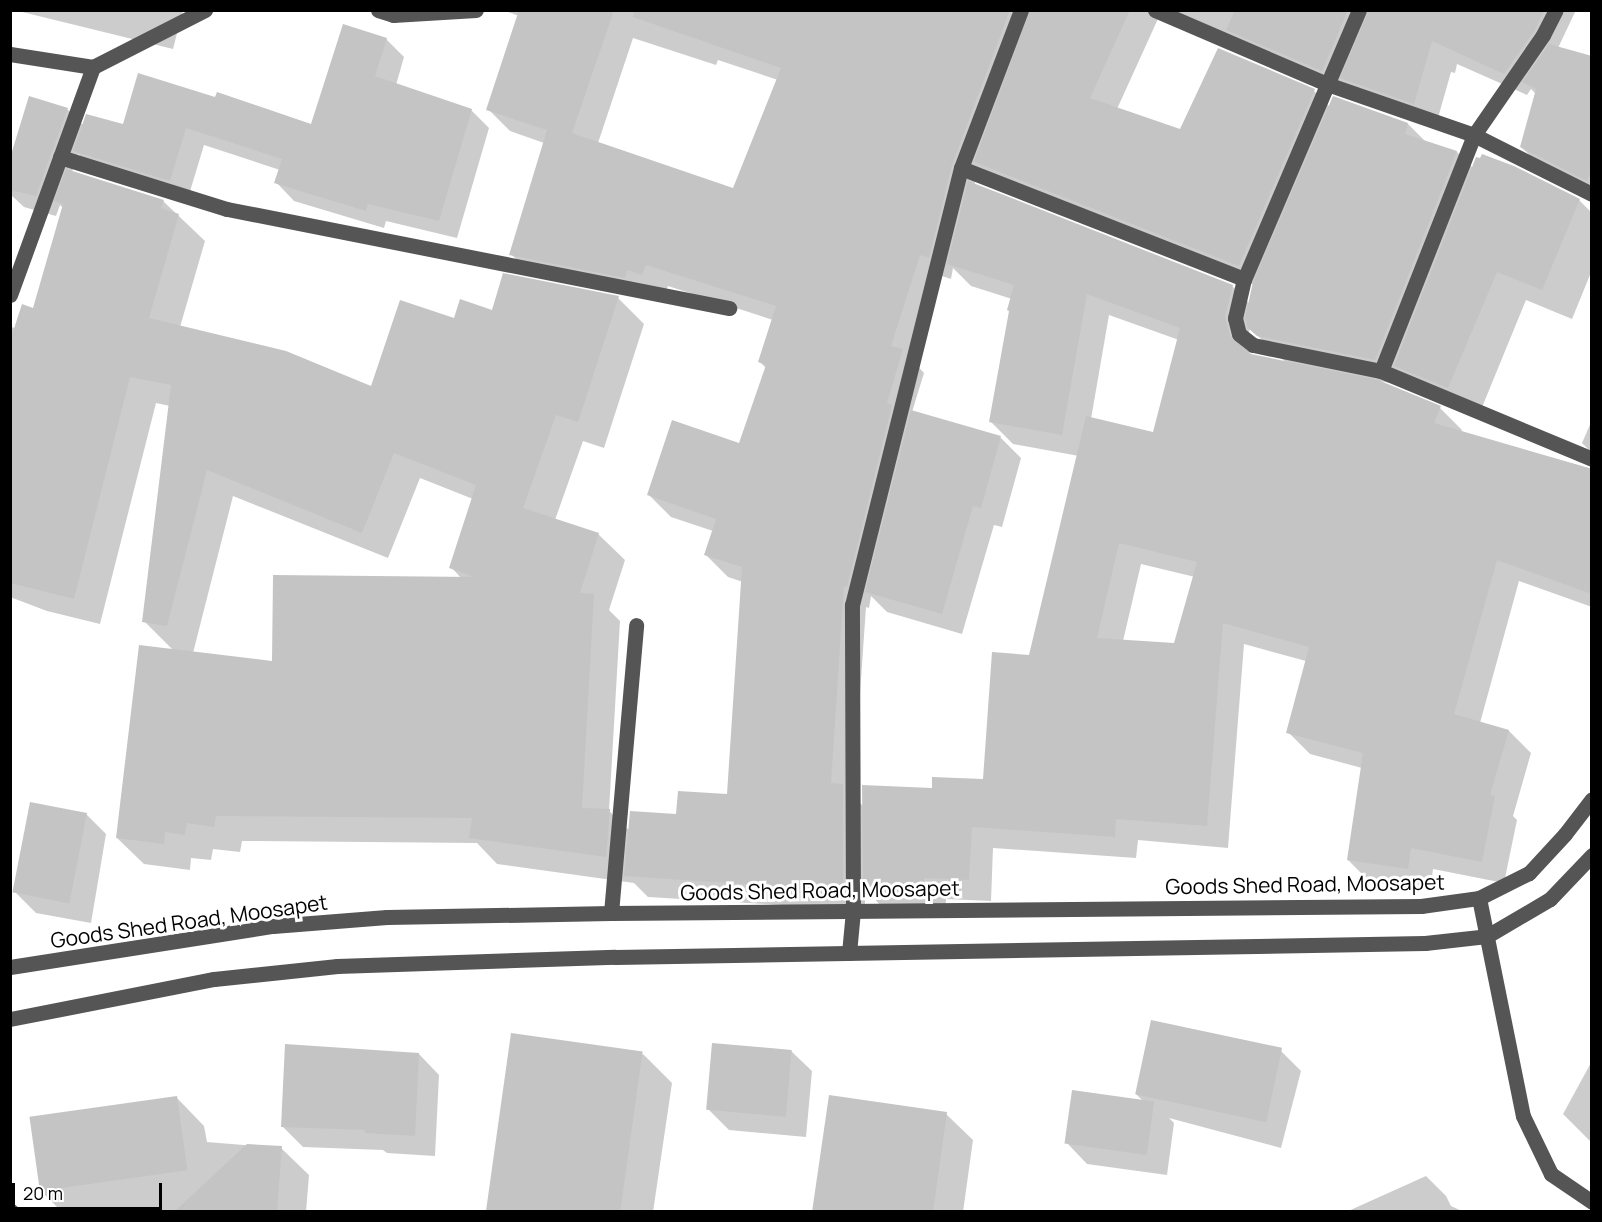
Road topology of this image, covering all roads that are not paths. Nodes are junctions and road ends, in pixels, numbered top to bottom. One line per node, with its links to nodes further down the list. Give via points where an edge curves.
1 (206, 10): 9 (street)
2 (378, 10): 3 (street, via 393,15)
3 (476, 10)
4 (1021, 10): 13 (street)
5 (1155, 10): 10 (street)
6 (1359, 10): 10 (street)
7 (1556, 10): 11 (street)
8 (10, 54): 9 (street)
9 (93, 67): 12 (street)
10 (1327, 84): 11 (street); 15 (street)
11 (1474, 135): 14 (street); 18 (street)
12 (60, 157): 16 (street); 17 (street, via 227,209)
13 (961, 168): 15 (street); 24 (street, via 852,605)
14 (1592, 194)
15 (1244, 279): 18 (street, via 1235,318 1239,334 1253,345)
16 (10, 296)
17 (729, 308)
18 (1381, 370): 19 (street)
19 (1592, 459)
20 (636, 625): 25 (street)
21 (1592, 799): 23 (street, Goods Shed Road, Moosapet, via 1529,873)
22 (1592, 855): 26 (street, via 1550,899)
23 (1479, 898): 24 (street, Goods Shed Road, Moosapet, via 1421,906); 26 (street)
24 (853, 910): 25 (street, Goods Shed Road, Moosapet); 27 (street)
25 (611, 913): 28 (street, Goods Shed Road, Moosapet, via 387,917 273,926)
26 (1487, 936): 27 (street, via 1425,943); 30 (street, via 1523,1116 1551,1174)
27 (849, 952): 29 (street, via 337,966 214,979)
28 (10, 967)
29 (10, 1019)
30 (1592, 1202)

